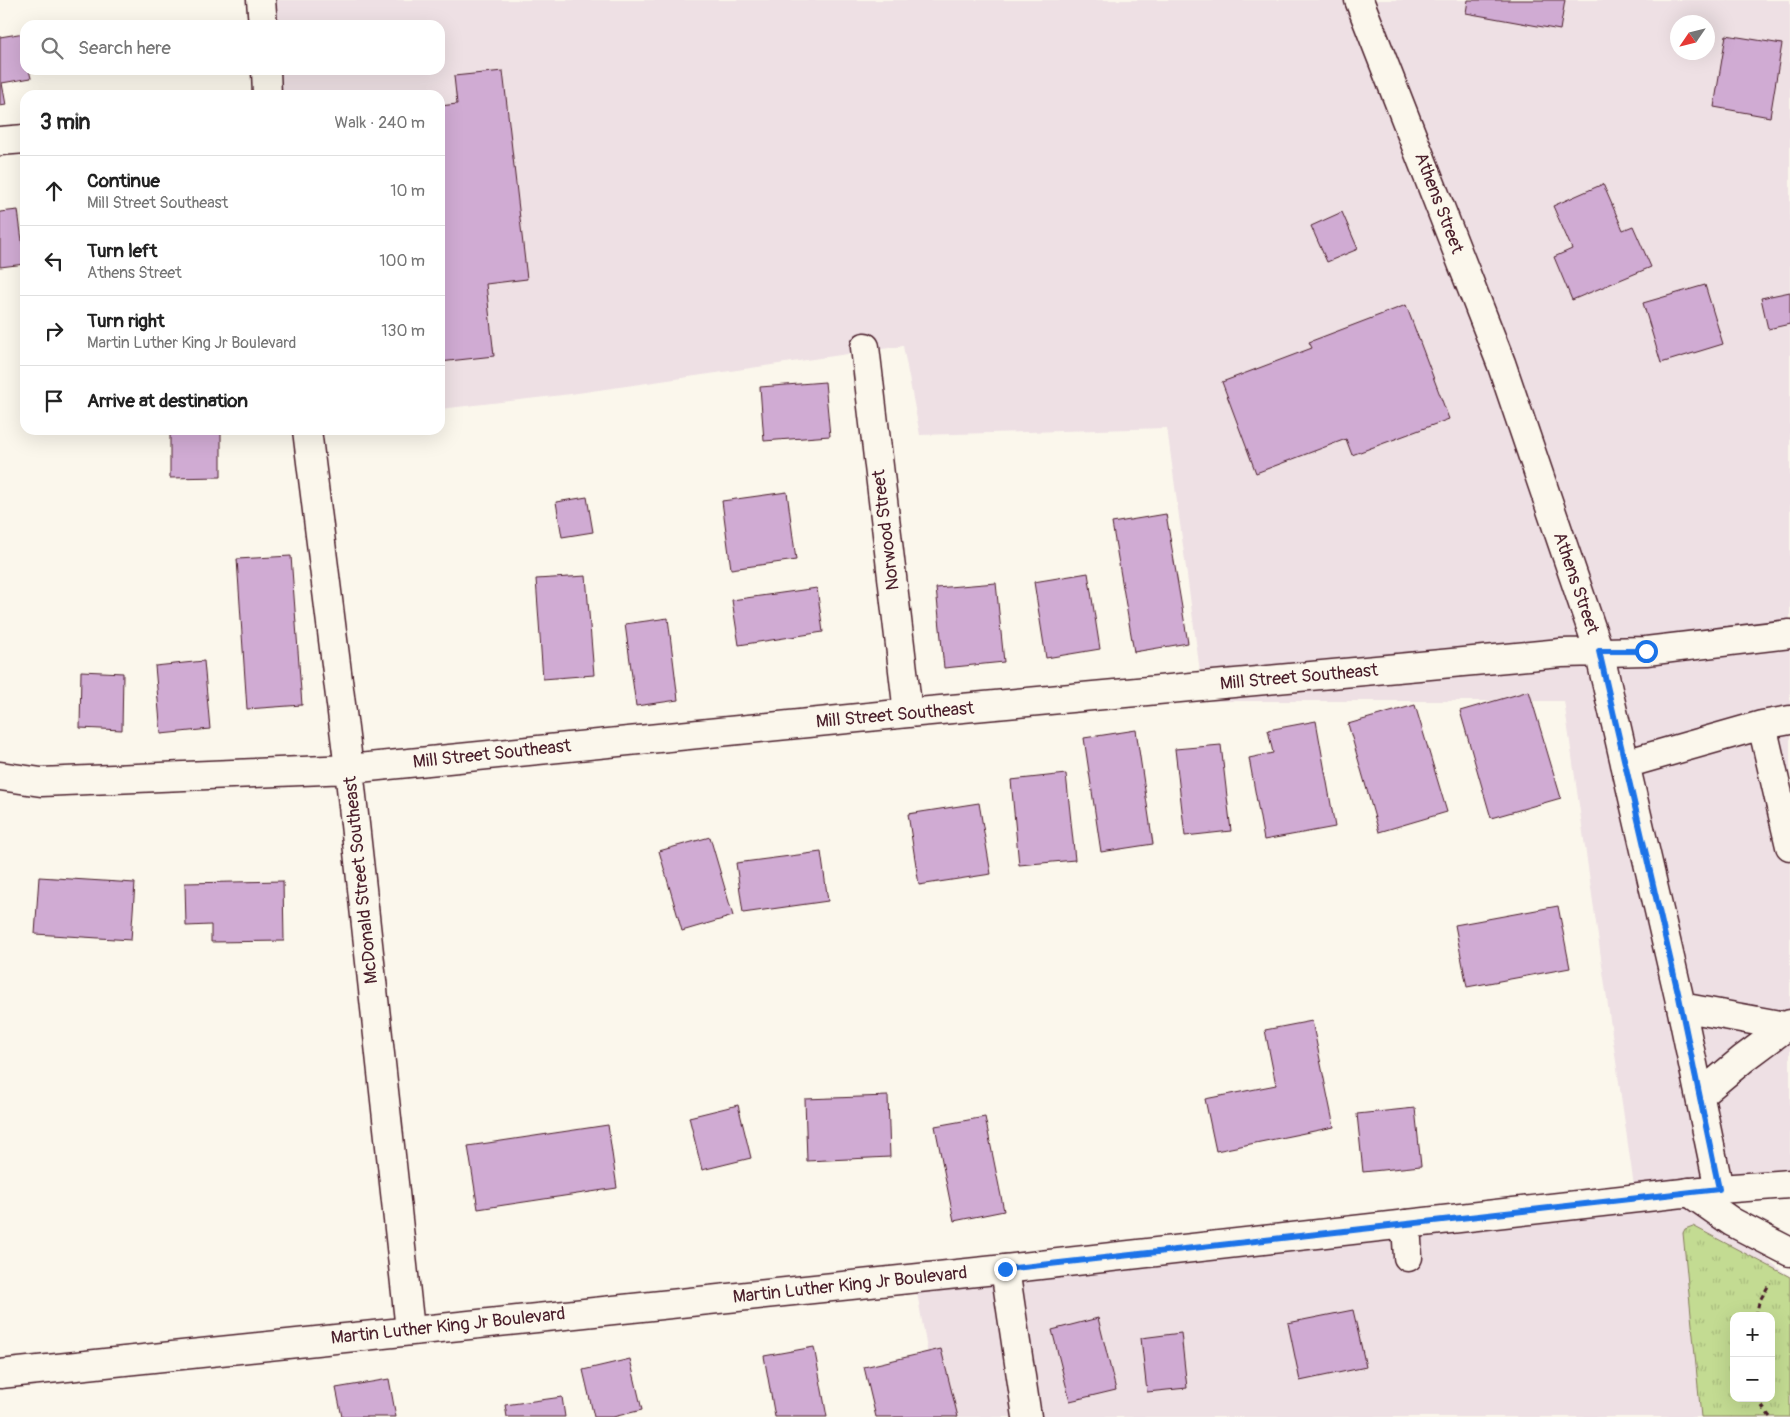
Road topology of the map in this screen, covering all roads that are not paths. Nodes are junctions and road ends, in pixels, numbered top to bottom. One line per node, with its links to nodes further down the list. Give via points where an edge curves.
1 (261, 0): 3 (main road)
2 (1359, 0): 11 (main road, Athens Street, via 1501,363)
3 (263, 20)
4 (266, 75): 5 (main road)
5 (267, 90)
6 (20, 139): 7 (main road)
7 (0, 141)
8 (865, 347): 12 (main road, Norwood Street)
9 (308, 435): 16 (main road, McDonald Street Southeast)
10 (1790, 634): 11 (main road, Mill Street Southeast, via 1646,651)
11 (1599, 651): 12 (main road, Mill Street Southeast); 15 (main road, Athens Street)
12 (908, 713): 16 (main road, Mill Street Southeast)
13 (1790, 720): 14 (main road)
14 (1762, 725): 15 (main road); 18 (main road)
15 (1625, 764): 19 (main road, Athens Street)
16 (349, 769): 17 (main road, Mill Street Southeast, via 40,782); 29 (main road, McDonald Street Southeast)
17 (0, 776)
18 (1790, 846)
19 (1681, 1007): 20 (main road); 21 (main road, Athens Street)
20 (1788, 1025): 21 (main road)
21 (1700, 1095): 23 (main road, Athens Street)
22 (1790, 1184): 23 (main road, Martin Luther King Jr Boulevard)
23 (1719, 1189): 24 (main road, Martin Luther King Jr Boulevard)
24 (1688, 1192): 25 (main road, Martin Luther King Jr Boulevard); 26 (main road, via 1732,1222)
25 (1406, 1224): 27 (main road); 28 (main road, Martin Luther King Jr Boulevard)
26 (1790, 1252)
27 (1408, 1257)
28 (1005, 1269): 29 (main road, Martin Luther King Jr Boulevard); 31 (main road)
29 (410, 1330): 30 (main road, Martin Luther King Jr Boulevard)
30 (0, 1374)
31 (1027, 1417)

